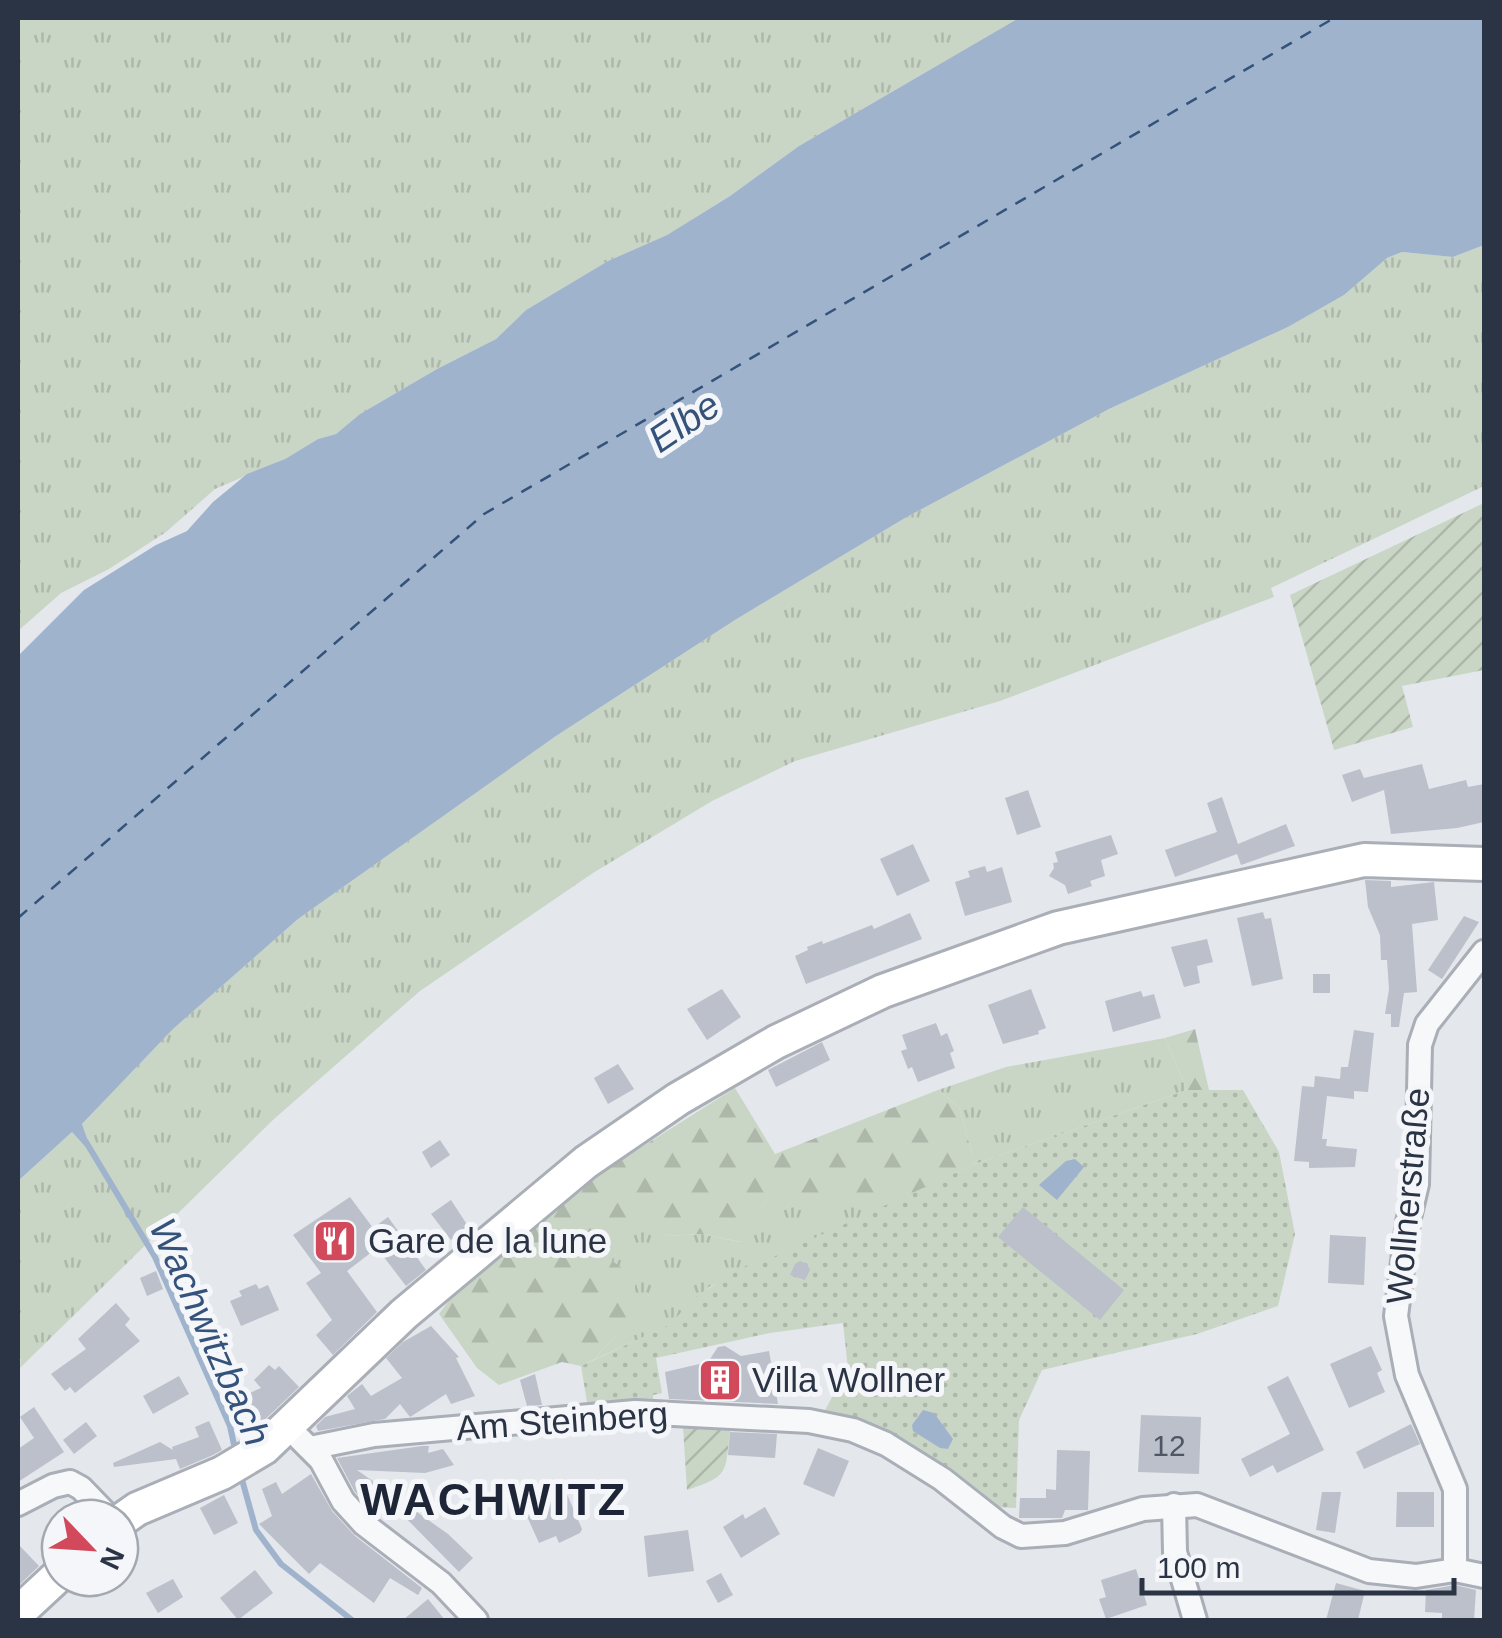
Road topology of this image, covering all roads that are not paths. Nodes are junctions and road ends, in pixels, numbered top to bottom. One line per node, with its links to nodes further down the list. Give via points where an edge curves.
1 (1484, 864): 3 (main road, via 1364,860 1058,928 883,990 760,1051 586,1162 404,1314)
2 (1484, 952): 8 (street, Wollnerstraße, via 1427,1024 1420,1045 1417,1184 1396,1316 1407,1375 1455,1489)
3 (298, 1437): 6 (street, Am Steinberg, via 635,1412 795,1420 886,1444 1021,1536 1065,1533); 7 (main road); 12 (street, via 364,1524 441,1583)
4 (91, 1498): 5 (street, via 70,1482)
5 (18, 1504)
6 (1174, 1505): 8 (street, Am Steinberg, via 1196,1505 1369,1570 1416,1576); 13 (street, via 1175,1552)
7 (140, 1508)
8 (1455, 1570): 9 (street, Am Steinberg)
9 (1484, 1576)
10 (40, 1593): 11 (main road)
11 (18, 1613)
12 (476, 1620)
13 (1195, 1620)

